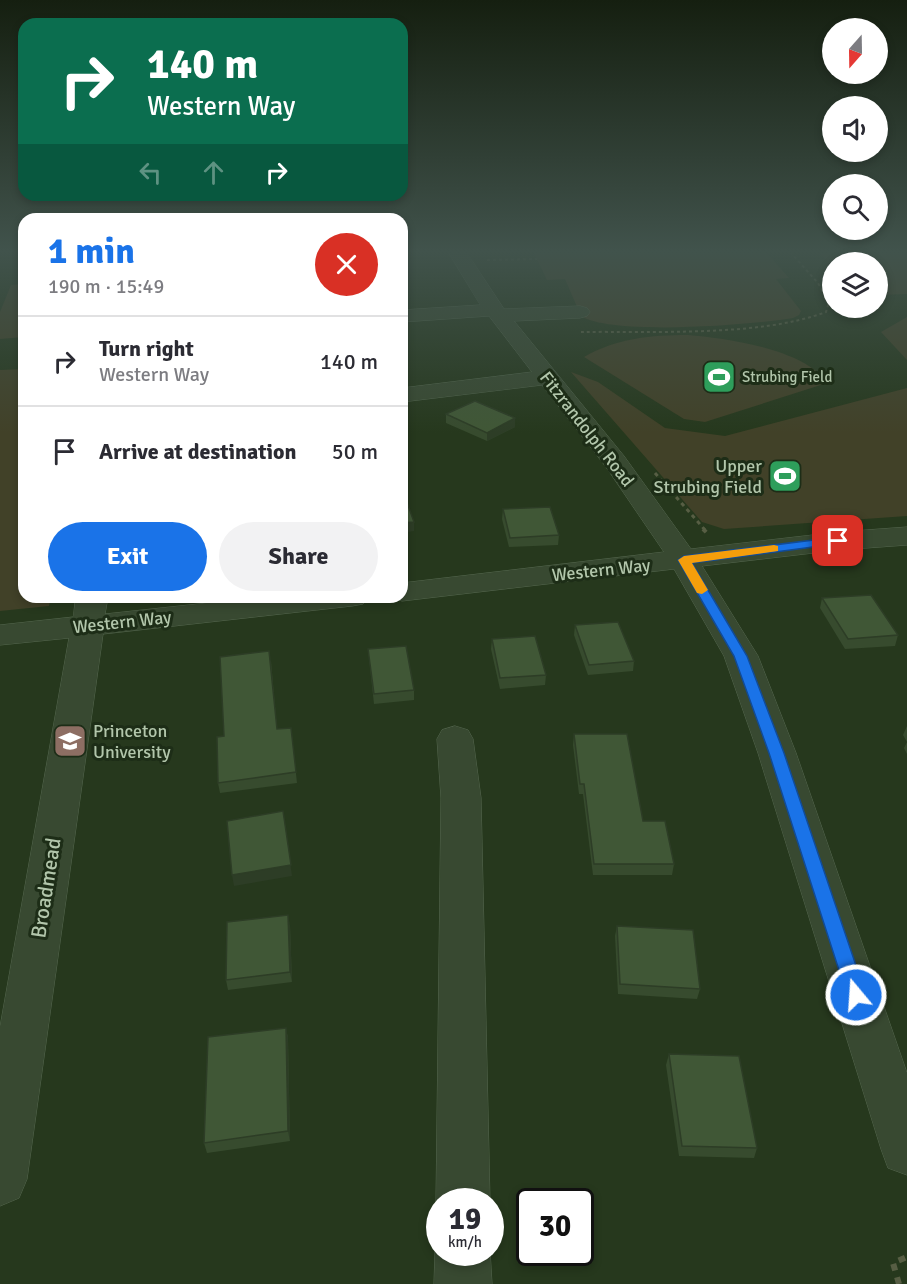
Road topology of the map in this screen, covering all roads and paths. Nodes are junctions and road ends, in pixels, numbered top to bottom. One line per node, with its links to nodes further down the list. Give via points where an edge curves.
1 (474, 313): 5 (street)
2 (497, 313): 7 (street, Fitzrandolph Road)
3 (504, 313): 6 (street)
4 (824, 313): 6 (path, via 787,323 741,327)
5 (408, 316)
6 (580, 322)
7 (547, 377): 8 (street); 10 (street, Fitzrandolph Road, via 615,462)
8 (408, 394)
9 (907, 536): 10 (street, Western Way)
10 (684, 560): 11 (street, Western Way); 16 (street, Fitzrandolph Road, via 745,667)
11 (408, 590)
12 (240, 603): 13 (street, Western Way)
13 (90, 611): 14 (street, Western Way); 17 (street, Broadmead)
14 (0, 635)
15 (455, 739): 18 (street, via 461,798)
16 (907, 1149)
17 (0, 1179)
18 (463, 1188)
19 (907, 1257): 22 (path, via 893,1263)
20 (463, 1266): 21 (street)
21 (463, 1284)
22 (899, 1284)

